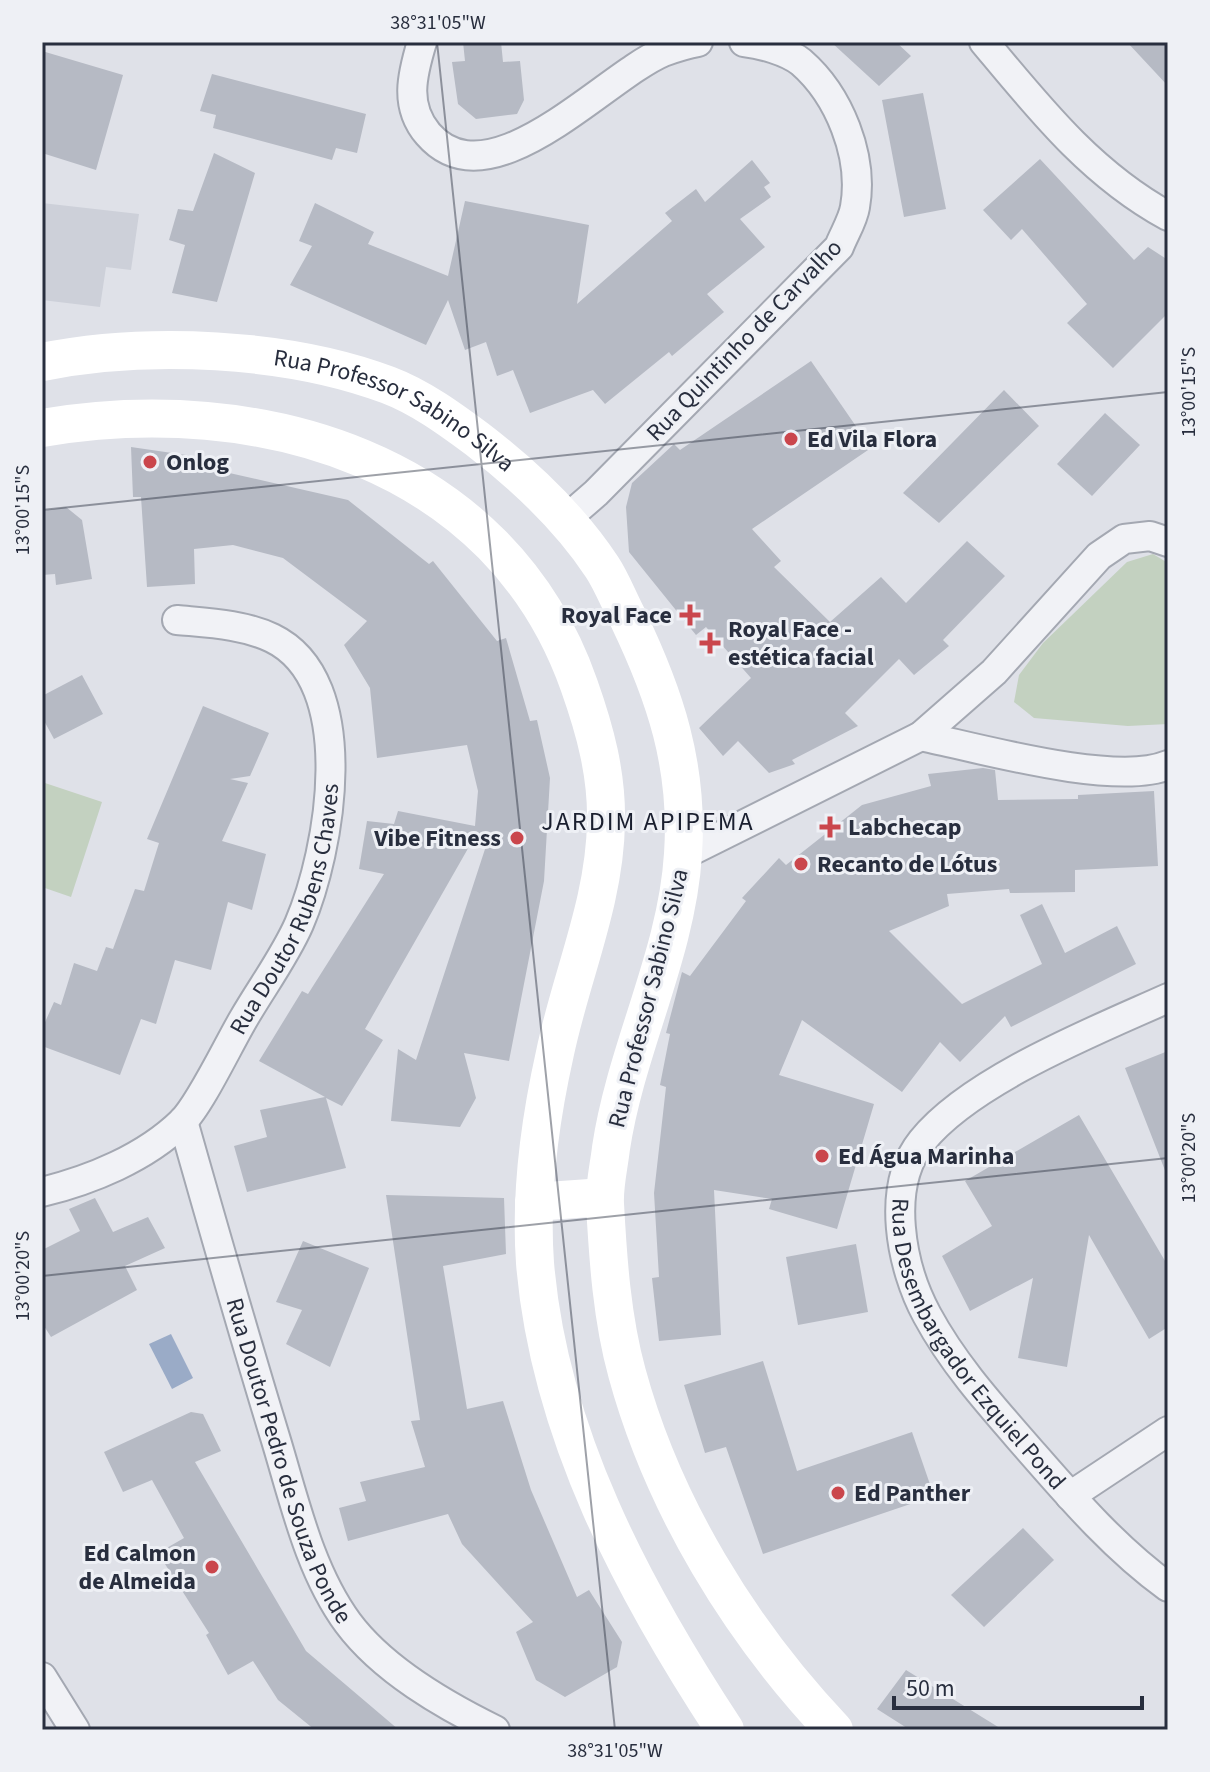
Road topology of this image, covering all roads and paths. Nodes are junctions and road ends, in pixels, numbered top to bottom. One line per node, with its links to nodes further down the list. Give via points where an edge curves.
1 (422, 42): 2 (street, via 412,75 412,101 420,125 436,143 460,155 482,155 519,145 661,53)
2 (698, 42)
3 (744, 42): 8 (street, Rua Quintinho de Carvalho, via 799,61 831,96 846,128 855,207 839,247)
4 (984, 42): 5 (street, via 1058,131 1128,194)
5 (1168, 216)
6 (42, 362): 8 (main road, Rua Professor Sabino Silva, via 127,350 240,354 388,385 449,418 512,466)
7 (42, 428): 18 (main road, Rua Professor Sabino Silva, via 120,419 184,420 284,433 340,447 436,494 513,569 540,606 567,650 588,712 602,760 606,822 602,876 555,1052)
8 (566, 519): 13 (main road, Rua Professor Sabino Silva, via 604,569 672,724 682,783)
9 (1168, 542): 11 (street, via 1150,536 1124,539 1099,556 994,672)
10 (177, 620): 15 (street, Rua Doutor Rubens Chaves, via 234,626 273,639 302,663 324,712 331,755 318,866 299,925)
11 (921, 736): 12 (street, via 1090,769); 13 (street)
12 (1168, 765)
13 (683, 855): 17 (main road, Rua Professor Sabino Silva, via 676,905 629,1064)
14 (1168, 998): 20 (street, Rua Desembargador Ezquiel Pond, via 1001,1079 921,1142 906,1175 900,1212 905,1256 926,1313 969,1380)
15 (183, 1121): 16 (street, Rua Doutor Rubens Chaves, via 139,1153 83,1182); 25 (street, Rua Doutor Pedro de Souza Ponde, via 237,1315 321,1575 349,1624 390,1664 452,1709)
16 (42, 1192)
17 (604, 1197): 18 (main road); 27 (main road, Rua Professor Sabino Silva, via 625,1368 648,1441 747,1625)
18 (534, 1202): 23 (main road, Rua Professor Sabino Silva, via 535,1263 546,1334 581,1461)
19 (1168, 1431): 20 (street, Rua Desembargador Ezquiel Pond)
20 (1070, 1496): 21 (street, Rua Desembargador Ezquiel Pond)
21 (1168, 1587)
22 (42, 1677): 24 (street)
23 (700, 1713): 26 (main road, Rua Professor Sabino Silva)
24 (75, 1730)
25 (495, 1730)
26 (725, 1730)
27 (834, 1730)

